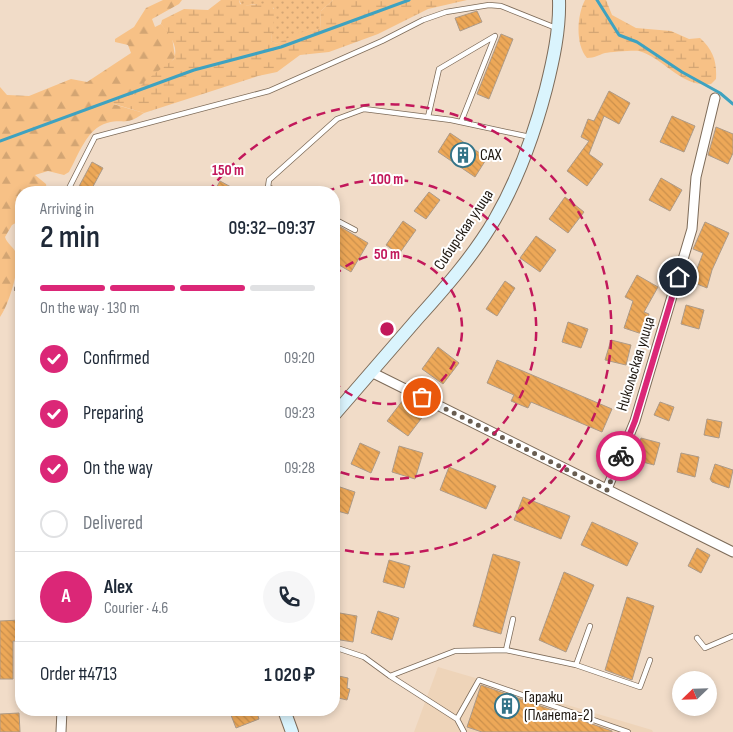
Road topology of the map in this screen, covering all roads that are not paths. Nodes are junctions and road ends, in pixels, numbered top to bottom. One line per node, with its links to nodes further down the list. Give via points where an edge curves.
1 (560, 0): 2 (street, Сибирская улица)
2 (558, 28): 6 (street, Сибирская улица, via 551,70); 7 (lane, via 511,8 490,5 446,12 269,91 95,136)
3 (715, 98): 13 (street, Никольская улица, via 696,177 692,229 635,421)
4 (428, 117): 5 (lane); 5 (lane, via 438,68 494,36); 8 (lane, via 364,109 337,119 269,180)
5 (461, 122): 6 (lane)
6 (531, 137): 11 (street, Сибирская улица, via 512,186 480,241)
7 (70, 186)
8 (268, 186)
9 (340, 222): 10 (lane)
10 (355, 230)
11 (372, 372): 12 (street, Сибирская улица); 13 (street)
12 (340, 408)
13 (607, 490): 14 (street)
14 (733, 552)
15 (513, 619): 20 (lane)
16 (590, 626): 22 (lane)
17 (733, 636): 18 (lane, via 705,648)
18 (697, 638)
19 (340, 648): 23 (lane, via 364,657)
20 (506, 650): 22 (lane); 23 (lane, via 455,652)
21 (650, 660): 22 (lane, via 640,687)
22 (576, 665)
23 (390, 676): 26 (lane)
24 (62, 716): 27 (street)
25 (286, 716): 28 (street)
26 (457, 719): 29 (lane); 30 (lane, via 479,680)
27 (61, 732)
28 (292, 732)
29 (464, 732)
30 (628, 732)

